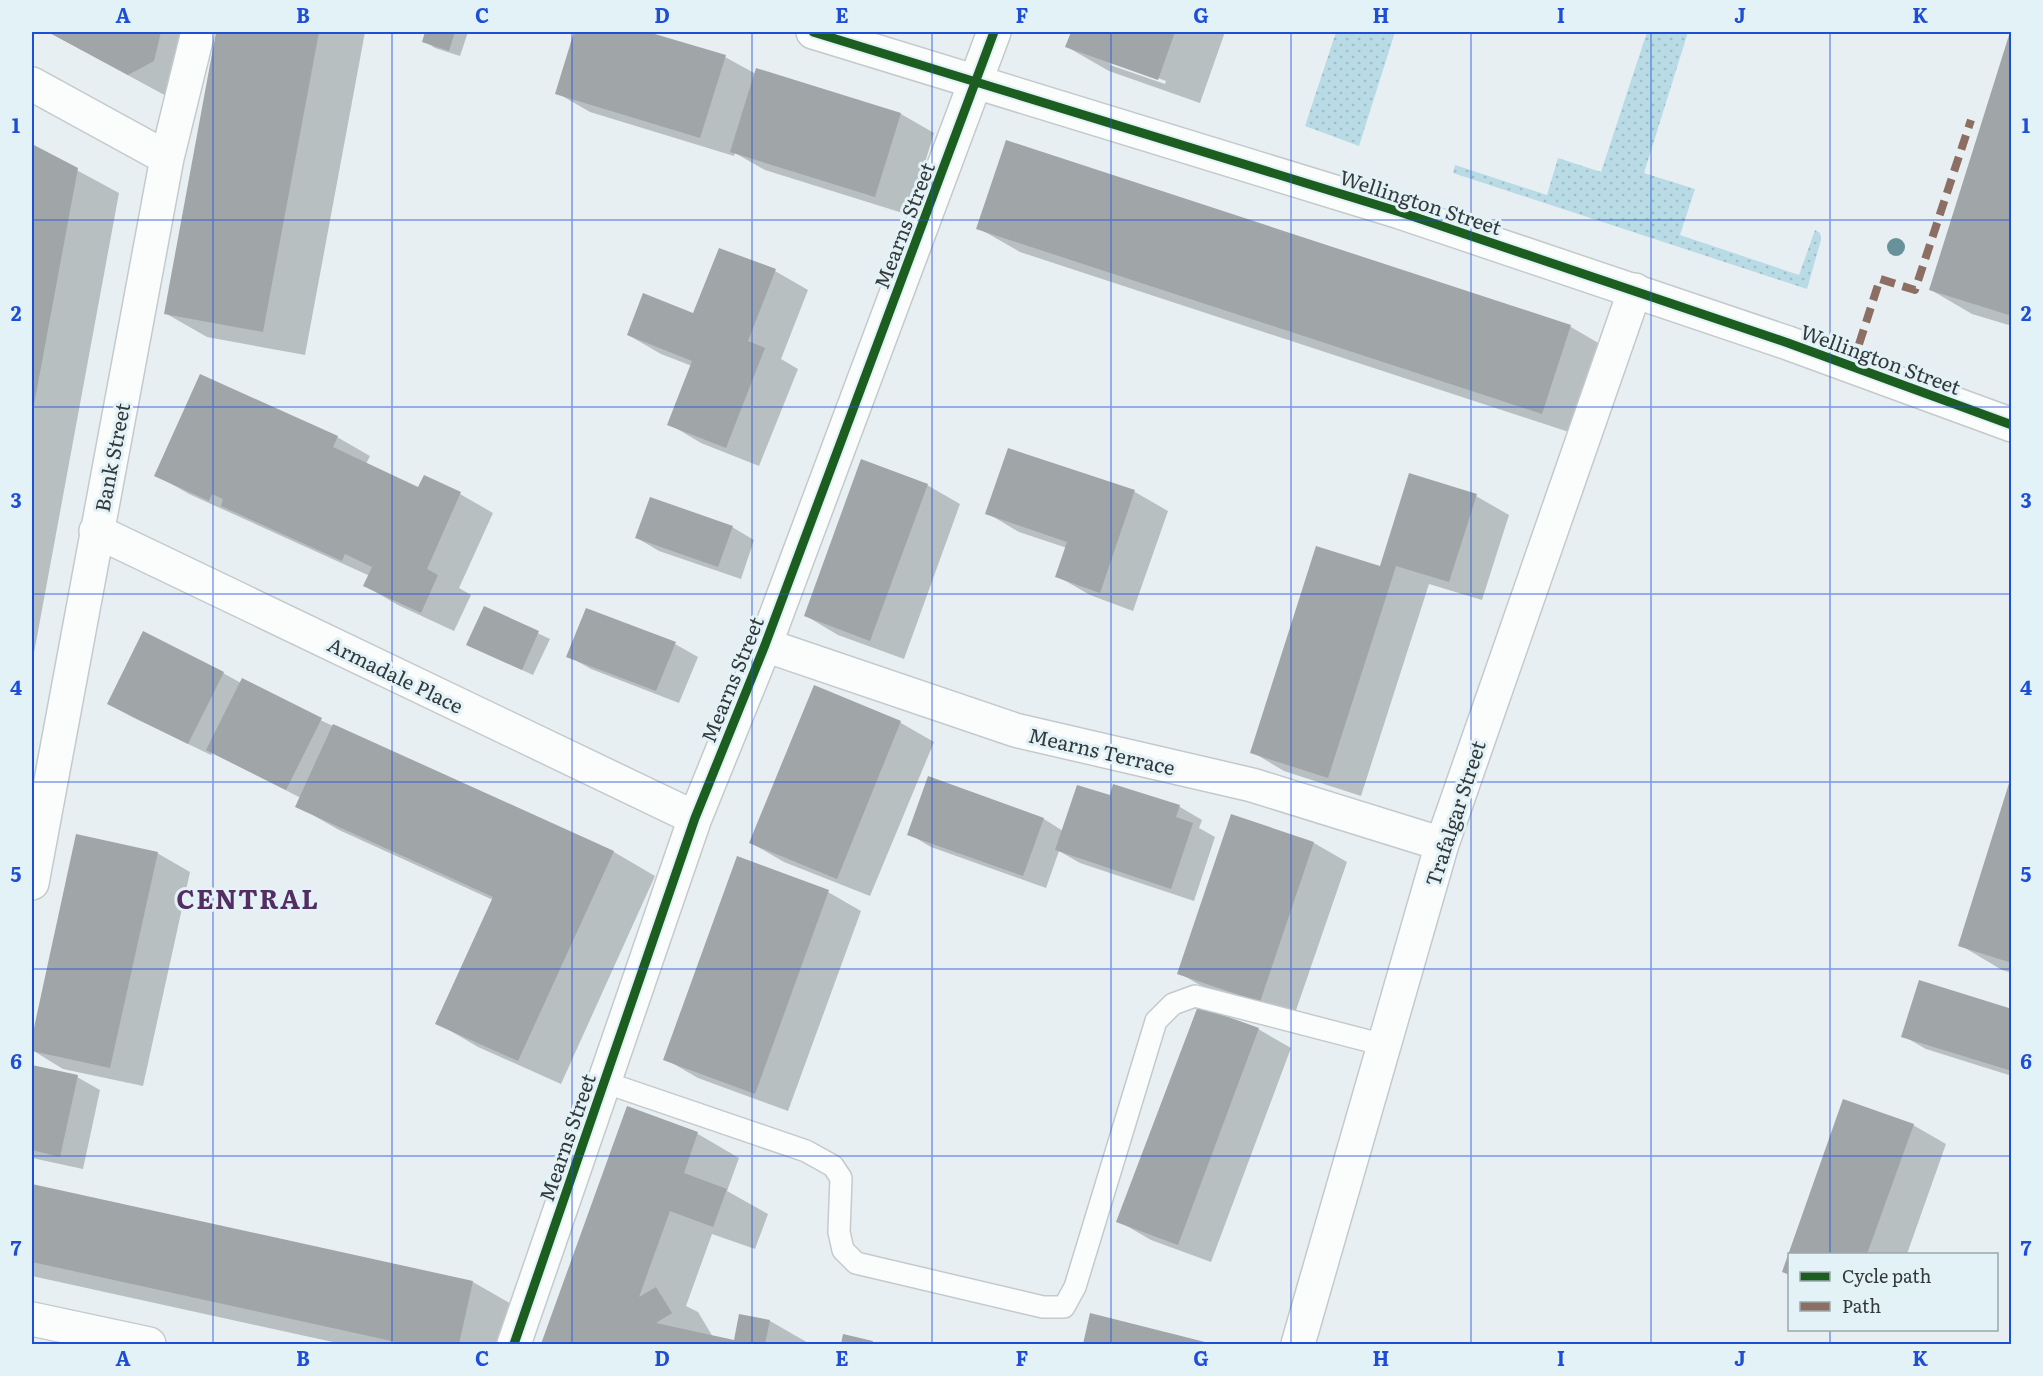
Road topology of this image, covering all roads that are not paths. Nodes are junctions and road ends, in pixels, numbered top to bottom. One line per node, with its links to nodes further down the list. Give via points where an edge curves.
1 (198, 32): 6 (street, Bank Street)
2 (813, 32): 4 (street, Wellington Street)
3 (994, 32): 4 (street, Mearns Street)
4 (976, 82): 7 (street, Wellington Street, via 1400,212); 10 (street, Mearns Street)
5 (32, 84): 6 (street)
6 (167, 158): 9 (street, Bank Street)
7 (1635, 290): 8 (street, Wellington Street); 12 (street, Trafalgar Street)
8 (2012, 424)
9 (96, 531): 11 (street, Armadale Place); 13 (street, Bank Street)
10 (765, 645): 11 (street, Mearns Street); 12 (street, Mearns Terrace, via 1015,730 1252,785)
11 (695, 818): 15 (street, Mearns Street)
12 (1442, 844): 14 (street, Trafalgar Street)
13 (32, 883)
14 (1384, 1045): 15 (lane, via 1196,996 1173,1004 1156,1021 1076,1287 1064,1307 1043,1307 856,1263 843,1250 839,1232 841,1178 833,1166 806,1151); 19 (street, Trafalgar Street)
15 (604, 1082): 18 (street, Mearns Street)
16 (32, 1319): 17 (street)
17 (149, 1344)
18 (514, 1344)
19 (1298, 1344)

